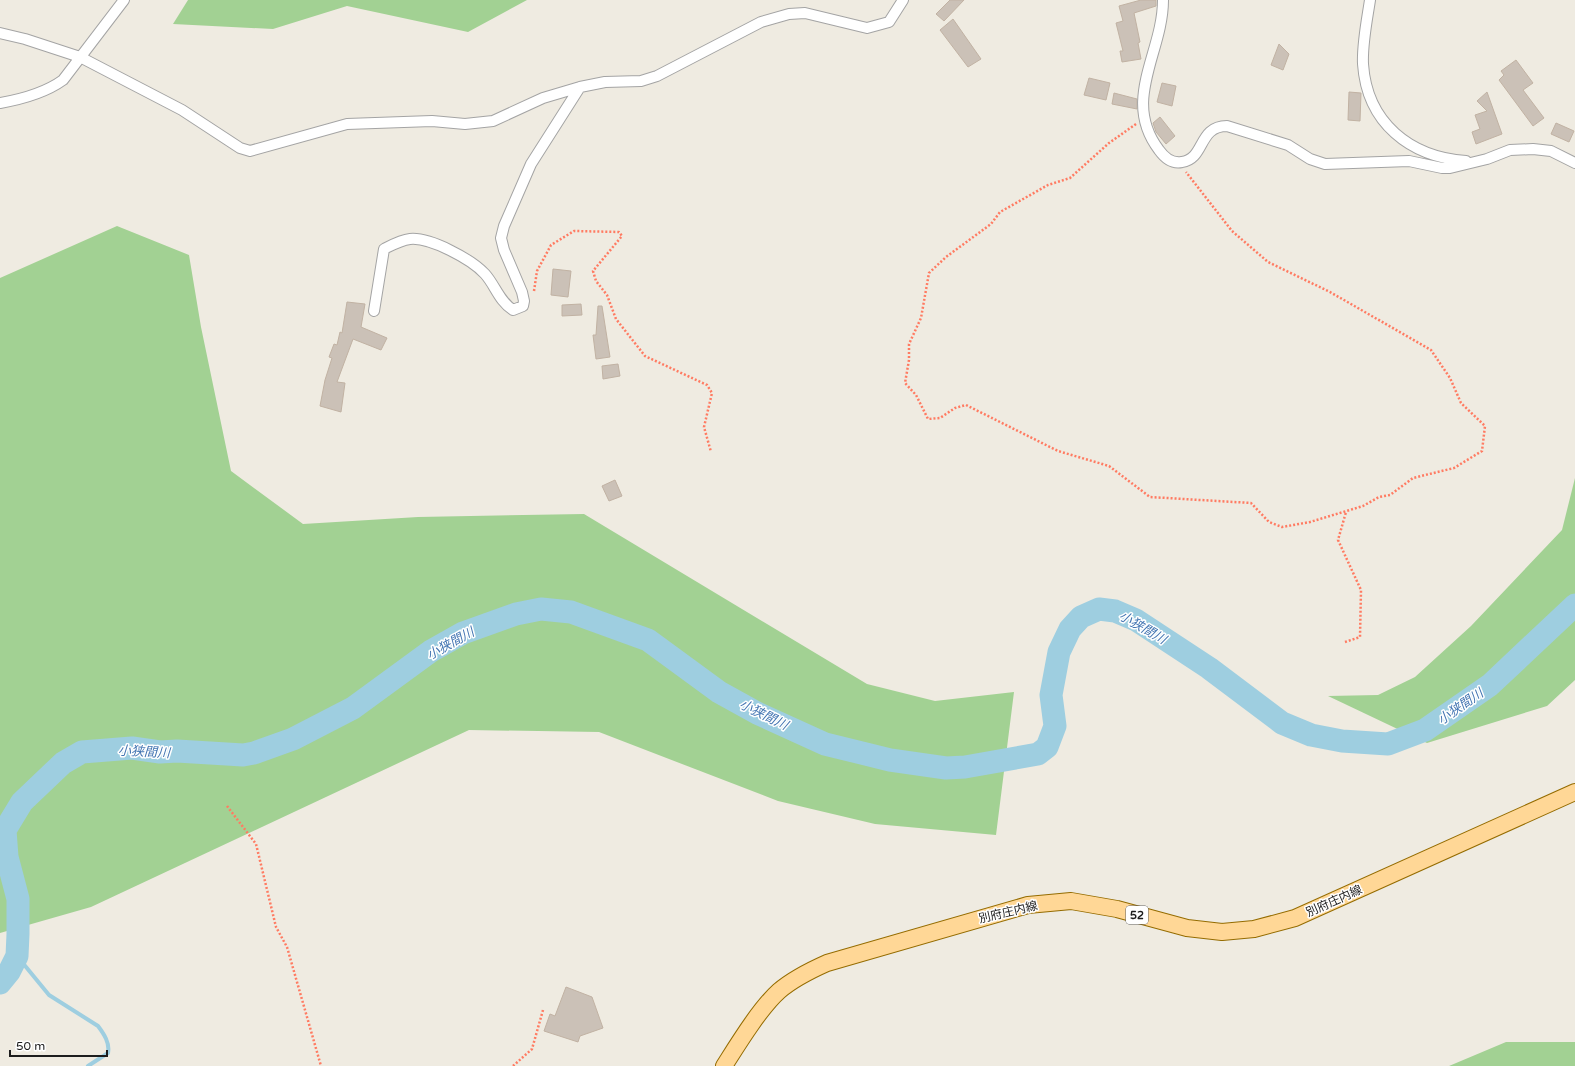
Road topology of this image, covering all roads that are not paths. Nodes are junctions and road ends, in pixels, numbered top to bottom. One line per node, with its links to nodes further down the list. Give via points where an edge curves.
1 (124, 0): 6 (street)
2 (903, 0): 7 (street, via 889,22 867,28 805,13 789,14 762,22 657,76 641,81 605,82)
3 (1163, 0): 9 (street, via 1142,110 1156,146 1172,161 1182,162 1191,158 1205,137 1218,126 1227,126 1288,145 1310,159 1325,164 1409,161 1450,168)
4 (1370, 0): 9 (street, via 1363,63 1367,88 1377,110 1390,130 1409,145 1433,156)
5 (0, 33): 6 (street)
6 (80, 57): 7 (street, via 182,110 240,148 250,151 347,124 432,121 466,124 493,121 543,98); 8 (street, via 63,80 51,89)
7 (580, 87): 11 (street, via 531,164 504,226 501,238 524,302 523,306 513,310 499,297 485,274 473,263 428,241 410,239 384,249)
8 (0, 103)
9 (1472, 161): 10 (street, via 1487,159 1510,150 1533,149 1551,151)
10 (1575, 164)
11 (374, 311)
12 (1575, 792): 13 (main road, 別府庄内線 / 52, via 1295,918 1254,929 1222,932 1187,928 1116,909 1071,901 1028,905 834,961 798,977 778,992)
13 (724, 1066)

